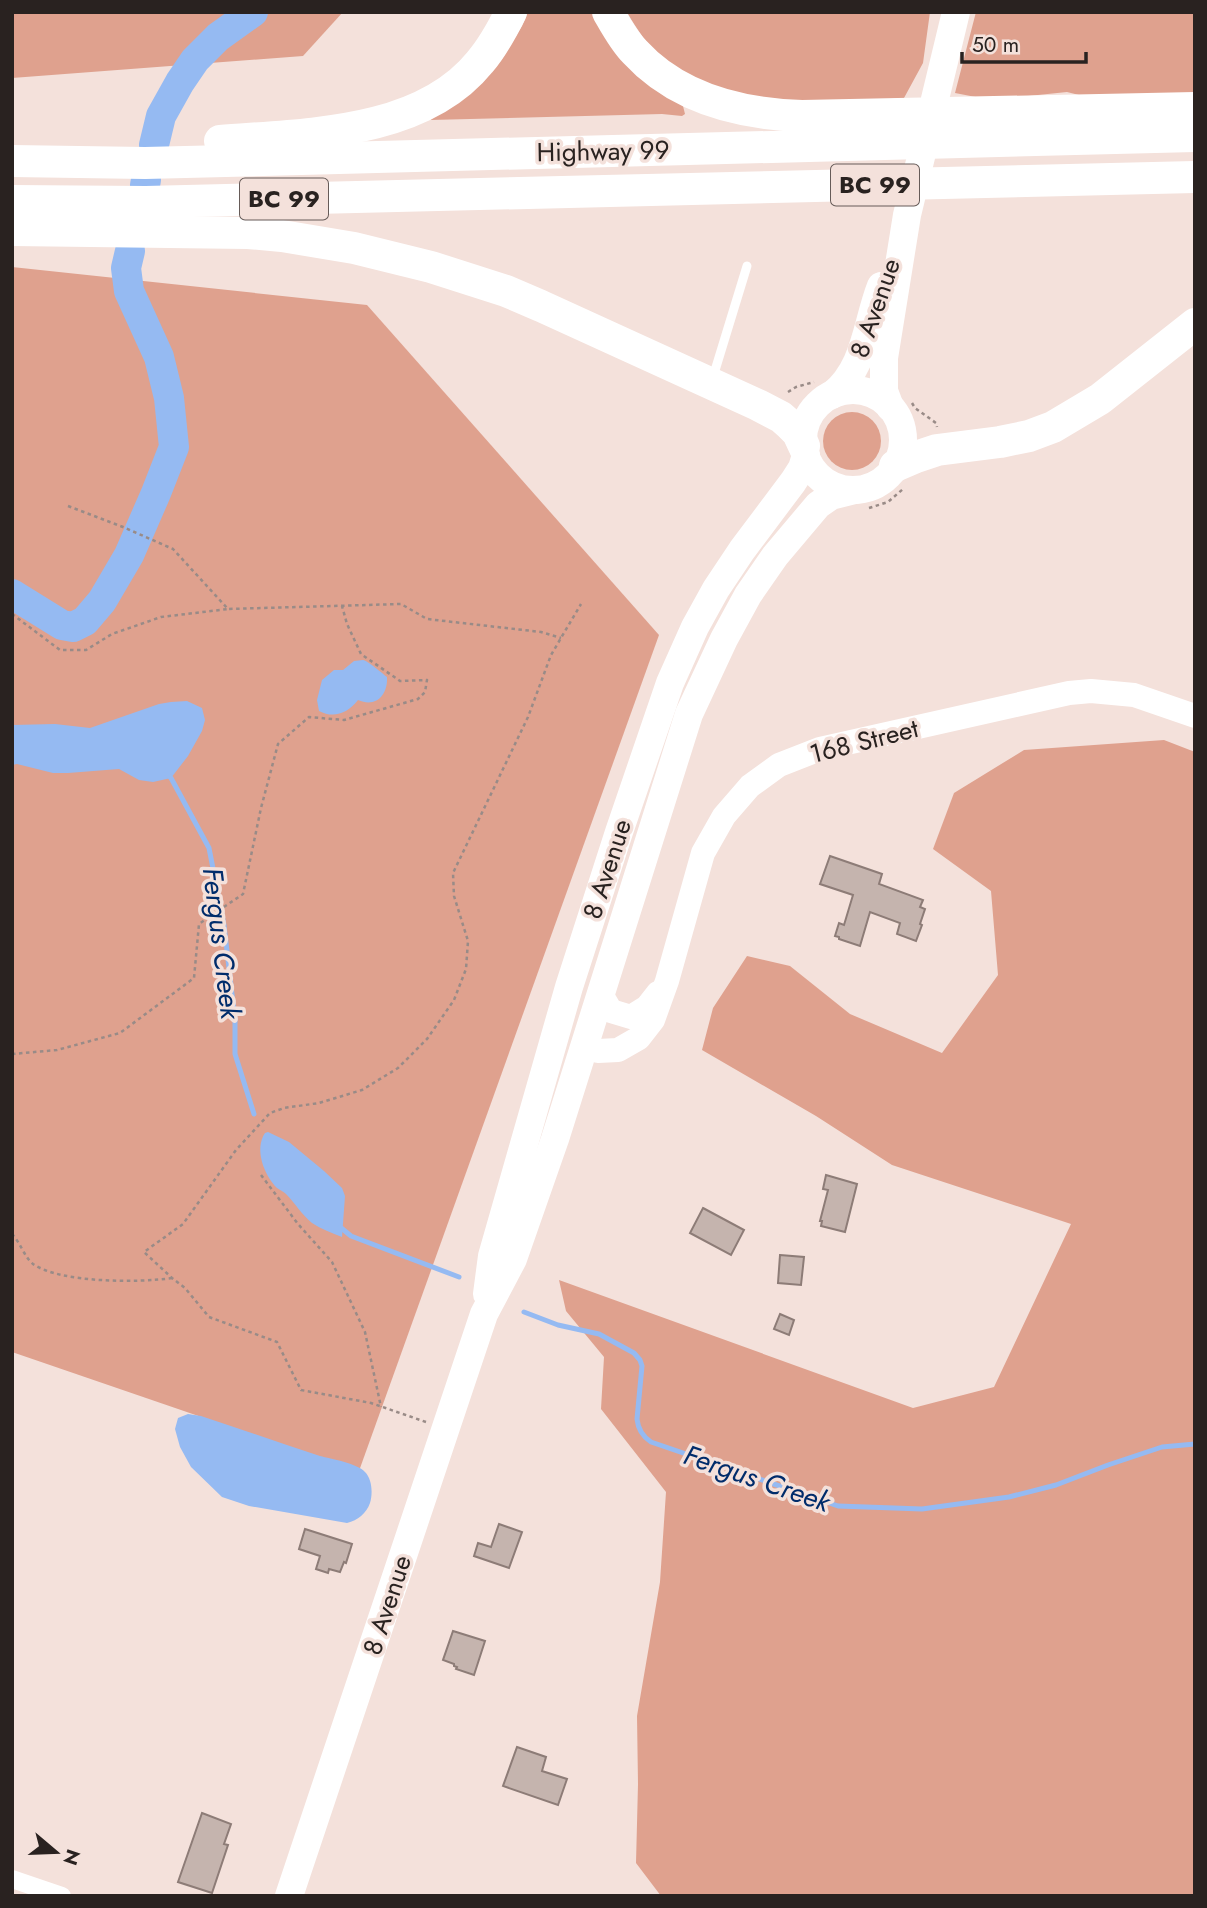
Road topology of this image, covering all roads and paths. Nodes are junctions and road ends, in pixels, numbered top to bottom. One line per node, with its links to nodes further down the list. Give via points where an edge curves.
1 (511, 12): 6 (highway, via 479,64 457,85 387,120 327,131 190,144)
2 (608, 12): 4 (highway, via 635,52 668,80 709,100 754,112 802,116)
3 (956, 12): 10 (main road, 8 Avenue)
4 (1195, 108)
5 (1195, 136): 7 (highway, Highway 99 / BC 99, via 145,163)
6 (12, 152)
7 (12, 161)
8 (1195, 177): 9 (highway, Highway 99 / BC 99, via 101,203)
9 (12, 201)
10 (907, 215): 15 (main road, 8 Avenue, via 857,363 848,380); 17 (main road, 8 Avenue, via 884,358 884,391)
11 (12, 230): 14 (highway, via 248,233 354,248 506,291)
12 (747, 266): 14 (lane)
13 (1195, 324): 19 (highway, via 1108,393 1053,427 1000,442 937,450 916,457)
14 (711, 382): 18 (highway, via 781,417 795,429)
15 (825, 388): 16 (path, via 796,387); 17 (main road, via 863,391); 18 (main road, via 804,430)
16 (782, 398)
17 (890, 407): 19 (main road, via 903,438)
18 (805, 450): 20 (main road, via 814,471 826,482); 28 (main road, 8 Avenue, via 797,476 710,600)
19 (903, 475): 20 (main road, via 886,477); 20 (path, via 888,502)
20 (861, 500): 30 (main road, 8 Avenue, via 828,498 814,509 748,595 724,639 689,714)
21 (68, 506): 24 (path, via 173,549)
22 (581, 604): 26 (path)
23 (342, 606): 24 (path); 26 (path, via 401,604 427,619); 32 (path, via 361,654 400,681 427,680 425,692 418,699 344,720 309,717 278,744 243,894 199,924 194,978 120,1033 57,1050)
24 (228, 609): 25 (path, via 160,617 112,634 86,650 60,650)
25 (12, 614)
26 (561, 638): 35 (path, via 453,873 454,896 468,941 466,969 454,1000 427,1039 398,1068 362,1090 270,1113 236,1150 183,1224 144,1252)
27 (1195, 716): 29 (main road, 168 Street, via 1135,695 1069,693 820,749 779,765 750,786 724,816 703,853)
28 (653, 731): 31 (main road, via 655,768 581,993 578,1026); 36 (main road, 8 Avenue, via 524,1141 492,1255)
29 (667, 981): 30 (main road, 168 Street, via 647,1007 631,1017 611,1011); 31 (main road, 168 Street, via 653,1020 639,1038 618,1050)
30 (601, 994): 31 (main road, 8 Avenue)
31 (584, 1047): 36 (main road, 8 Avenue, via 513,1259)
32 (12, 1054)
33 (261, 1175): 37 (path, via 332,1262 365,1332)
34 (12, 1234): 35 (path, via 31,1264 52,1273 97,1280)
35 (172, 1278): 37 (path, via 209,1317 277,1342 301,1390)
36 (484, 1314): 38 (main road, 8 Avenue)
37 (381, 1407): 38 (path)
38 (445, 1429): 41 (main road, 8 Avenue)
39 (12, 1879): 40 (street)
40 (62, 1896)
41 (289, 1896)

